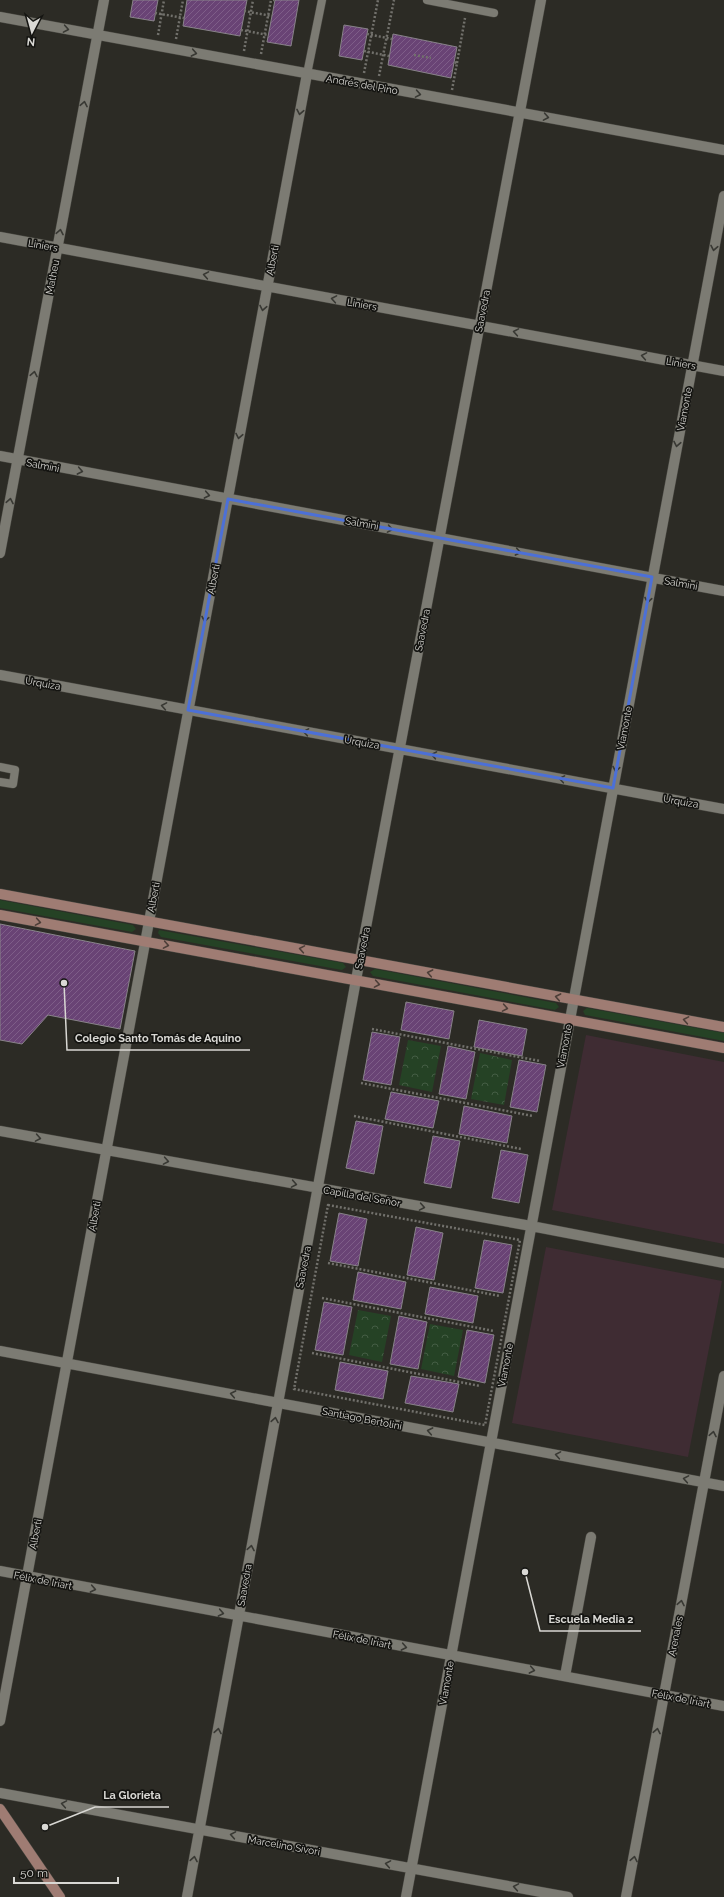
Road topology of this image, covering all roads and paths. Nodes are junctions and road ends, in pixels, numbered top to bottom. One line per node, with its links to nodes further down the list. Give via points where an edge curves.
1 (104, 0): 24 (street, Matheu)
2 (164, 0): 16 (path)
3 (185, 0): 19 (path)
4 (253, 0): 13 (path)
5 (273, 0): 17 (path)
6 (322, 0): 39 (lane)
7 (378, 0): 26 (path)
8 (394, 0): 27 (path)
9 (427, 0): 11 (lane)
10 (541, 0): 43 (street, Saavedra)
11 (467, 8): 14 (lane); 42 (path)
12 (244, 11): 13 (path)
13 (251, 12): 17 (path); 22 (path)
14 (494, 12)
15 (155, 13): 16 (path)
16 (162, 14): 19 (path); 29 (path)
17 (270, 15): 25 (path)
18 (0, 17): 24 (street, Andrés del Pino, one-way to 24)
19 (180, 17): 20 (path); 30 (path)
20 (184, 18)
21 (241, 30): 22 (path)
22 (247, 31): 25 (path); 37 (path)
23 (367, 34): 26 (path)
24 (97, 35): 29 (street, Andrés del Pino); 47 (street, Matheu, one-way to 24)
25 (266, 35): 38 (path)
26 (371, 35): 27 (path); 32 (path)
27 (386, 38): 28 (path); 33 (path)
28 (392, 39)
29 (156, 46): 30 (street, Andrés del Pino)
30 (174, 49): 37 (street, Andrés del Pino, one-way to 37)
31 (364, 52): 32 (path)
32 (368, 52): 33 (path); 40 (path)
33 (383, 55): 35 (path); 41 (path)
34 (414, 55): 36 (path)
35 (389, 56)
36 (431, 58)
37 (242, 62): 38 (street, Andrés del Pino)
38 (259, 64): 39 (street, Andrés del Pino)
39 (307, 74): 40 (street, Andrés del Pino); 48 (street, Alberti, one-way to 48)
40 (362, 83): 41 (street, Andrés del Pino)
41 (378, 86): 42 (street, Andrés del Pino, one-way to 42)
42 (451, 100): 43 (street, Andrés del Pino)
43 (520, 112): 44 (street, Andrés del Pino, one-way to 44); 49 (street, Saavedra)
44 (724, 150)
45 (724, 196): 50 (street, Viamonte, one-way to 50)
46 (0, 237): 47 (street, Liniers)
47 (57, 248): 48 (street, Liniers, one-way to 47); 53 (street, Matheu, one-way to 47)
48 (267, 286): 49 (street, Liniers, one-way to 48); 54 (street, Alberti, one-way to 54)
49 (480, 326): 50 (street, Liniers, one-way to 49); 55 (street, Saavedra)
50 (692, 365): 51 (street, Liniers); 57 (street, Viamonte, one-way to 57)
51 (724, 370)
52 (0, 456): 53 (street, Salmini)
53 (18, 460): 54 (street, Salmini, one-way to 54); 56 (street, Matheu, one-way to 53)
54 (228, 499): 55 (street, Salmini, one-way to 55); 60 (street, Alberti, one-way to 60)
55 (440, 538): 57 (street, Salmini, one-way to 57); 61 (street, Saavedra)
56 (0, 553)
57 (652, 577): 58 (street, Salmini); 64 (street, Viamonte, one-way to 64)
58 (724, 590)
59 (0, 675): 60 (street, Urquiza, one-way to 59)
60 (188, 710): 61 (street, Urquiza, one-way to 60); 68 (street, Alberti)
61 (400, 749): 64 (street, Urquiza, one-way to 61); 70 (street, Saavedra)
62 (0, 767): 63 (lane, via 15,770 13,784)
63 (0, 782)
64 (613, 788): 65 (street, Urquiza); 72 (street, Viamonte)
65 (724, 809)
66 (0, 894): 68 (main road)
67 (0, 915): 69 (main road, one-way to 69)
68 (148, 921): 69 (street, Alberti); 70 (main road, one-way to 68)
69 (145, 942): 71 (main road, one-way to 71); 83 (street, Alberti)
70 (360, 960): 71 (street, Saavedra); 72 (main road, one-way to 70)
71 (356, 980): 73 (main road, one-way to 73); 84 (street, Saavedra)
72 (573, 999): 73 (street, Viamonte); 74 (main road, one-way to 72)
73 (569, 1019): 76 (main road); 85 (street, Viamonte)
74 (724, 1027)
75 (372, 1029): 77 (path)
76 (724, 1048)
77 (540, 1061)
78 (361, 1083): 80 (path)
79 (354, 1116): 82 (path)
80 (533, 1116)
81 (0, 1131): 83 (street, Capilla del Señor, one-way to 83)
82 (521, 1149)
83 (106, 1150): 84 (street, Capilla del Señor, one-way to 84); 93 (street, Alberti)
84 (318, 1188): 85 (street, Capilla del Señor, one-way to 85); 96 (street, Saavedra)
85 (531, 1226): 87 (street, Capilla del Señor); 98 (street, Viamonte)
86 (328, 1263): 88 (path)
87 (724, 1263)
88 (500, 1296)
89 (322, 1298): 90 (path)
90 (494, 1331)
91 (0, 1351): 93 (street, Santiago Bertolini)
92 (312, 1353): 95 (path)
93 (66, 1363): 96 (street, Santiago Bertolini, one-way to 93); 103 (street, Alberti)
94 (724, 1376): 99 (street, Arenales, one-way to 94)
95 (480, 1386)
96 (278, 1403): 98 (street, Santiago Bertolini, one-way to 96); 104 (street, Saavedra, one-way to 96)
97 (485, 1425): 97 (path, via 294,1389 328,1205 520,1240)
98 (491, 1442): 99 (street, Santiago Bertolini, one-way to 98); 105 (street, Viamonte)
99 (704, 1482): 100 (street, Santiago Bertolini); 107 (street, Arenales, one-way to 99)
100 (724, 1486)
101 (591, 1537): 106 (street)
102 (0, 1571): 103 (street, Félix de Iriart)
103 (27, 1576): 104 (street, Félix de Iriart, one-way to 104); 109 (street, Alberti)
104 (239, 1616): 105 (street, Félix de Iriart, one-way to 105); 112 (street, Saavedra, one-way to 104)
105 (451, 1655): 106 (street, Félix de Iriart, one-way to 106); 113 (street, Viamonte)
106 (565, 1676): 107 (street, Félix de Iriart)
107 (664, 1695): 108 (street, Félix de Iriart); 118 (street, Arenales, one-way to 107)
108 (724, 1706)
109 (0, 1721)
110 (0, 1792): 112 (street, Marcelino Sívori, one-way to 110)
111 (0, 1809): 114 (main road)
112 (199, 1829): 113 (street, Marcelino Sívori, one-way to 112); 115 (street, Saavedra, one-way to 112)
113 (412, 1868): 116 (street, Viamonte); 117 (street, Marcelino Sívori, one-way to 113)
114 (60, 1897)
115 (187, 1897)
116 (406, 1897)
117 (568, 1897)
118 (626, 1897)

